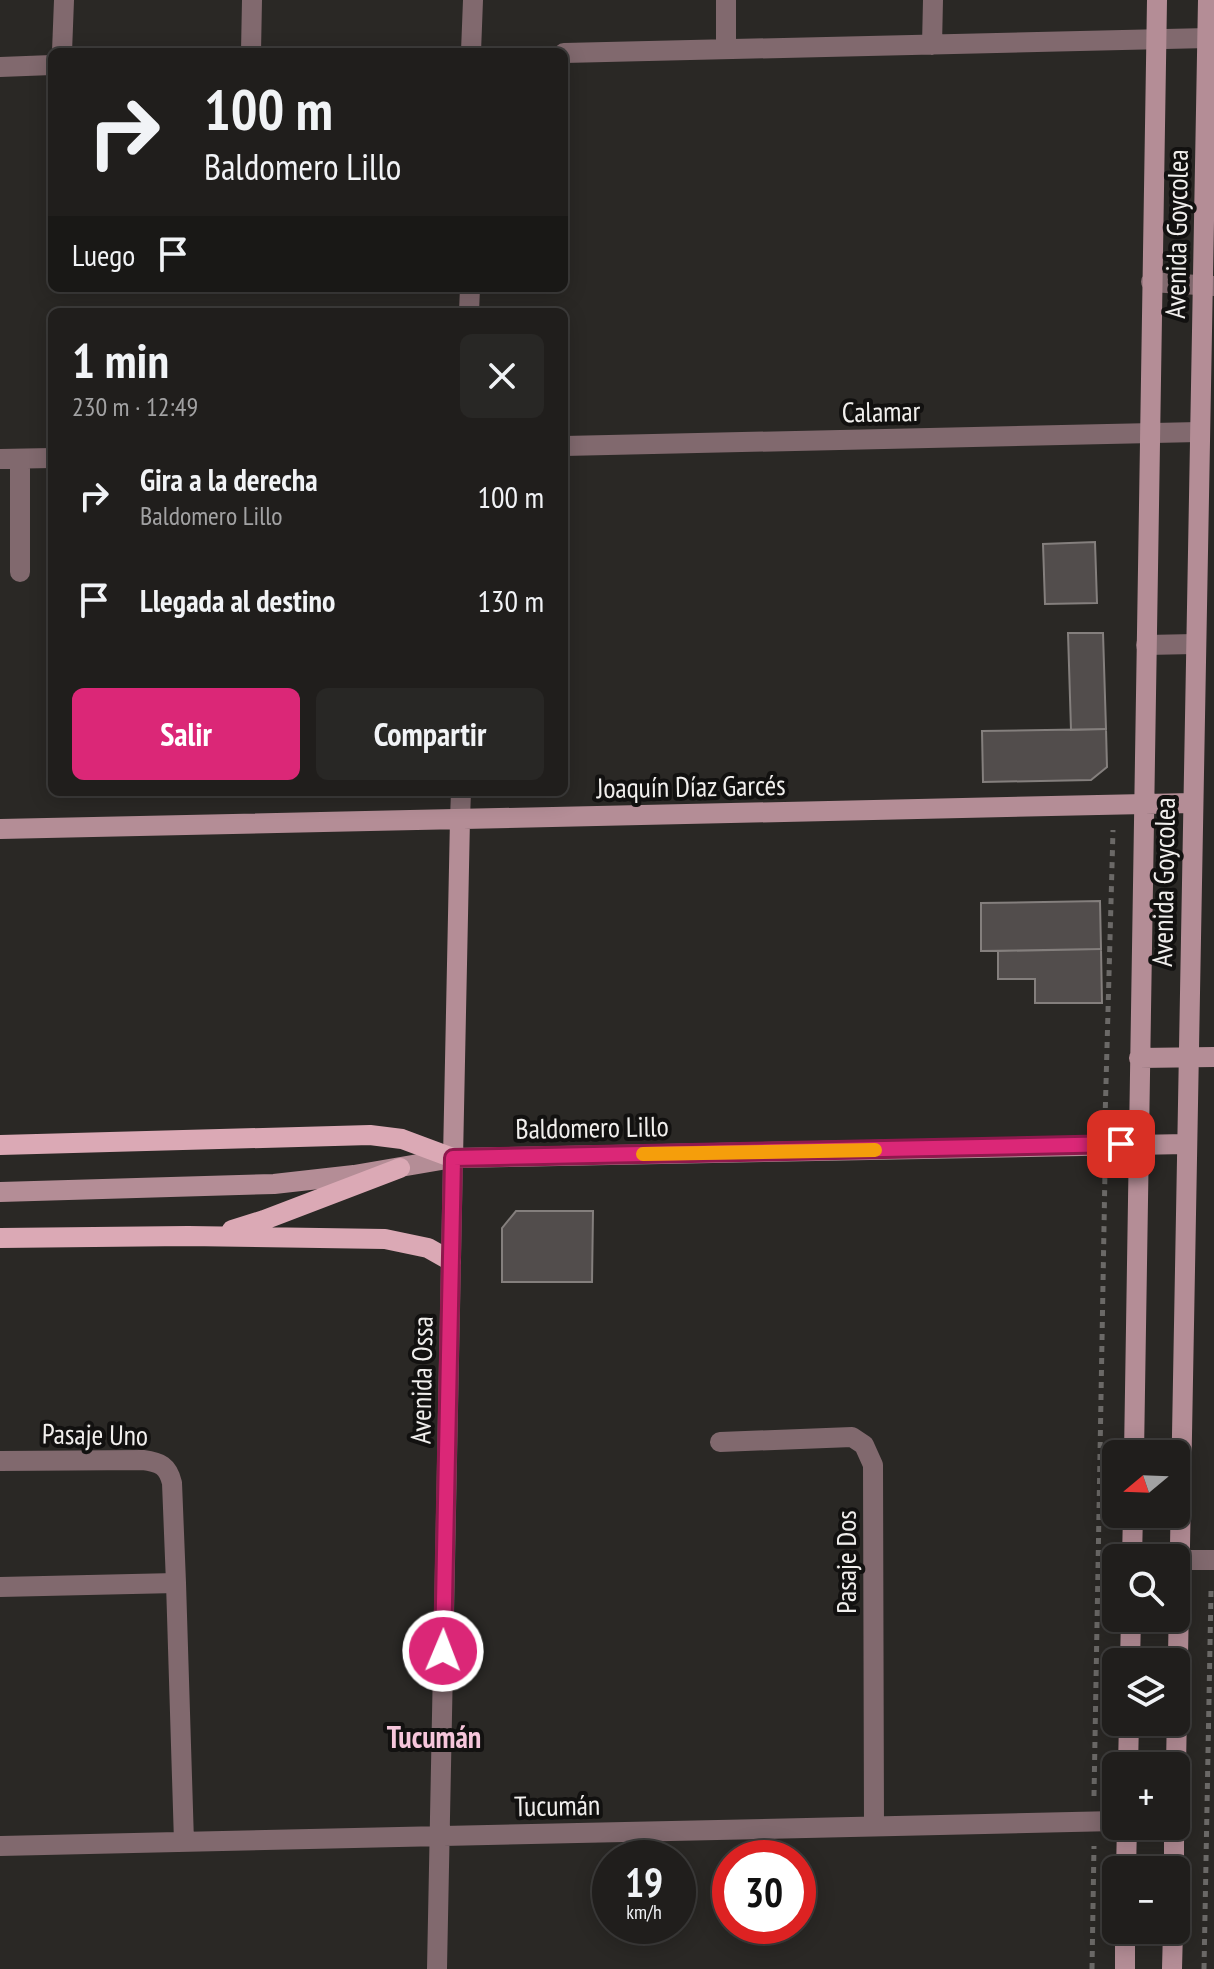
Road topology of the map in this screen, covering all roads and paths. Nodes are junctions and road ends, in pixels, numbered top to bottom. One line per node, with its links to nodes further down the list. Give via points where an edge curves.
1 (64, 0): 11 (street)
2 (252, 0): 12 (street)
3 (473, 0): 13 (street)
4 (726, 0): 14 (street)
5 (933, 0): 10 (street)
6 (1157, 0): 9 (street, Avenida Goycolea)
7 (1208, 0): 8 (street, Avenida Goycolea)
8 (1208, 38): 9 (street); 19 (street, Avenida Goycolea)
9 (1157, 39): 10 (street); 18 (street, Avenida Goycolea)
10 (932, 45): 14 (street)
11 (62, 48)
12 (251, 48)
13 (471, 48)
14 (726, 49): 15 (street)
15 (568, 53)
16 (48, 65): 17 (street)
17 (0, 67)
18 (1151, 282): 19 (street); 21 (street, Avenida Goycolea)
19 (1208, 286): 20 (street, Avenida Goycolea)
20 (1199, 432): 21 (street, Calamar); 26 (street, Avenida Goycolea)
21 (1149, 433): 22 (street, Calamar); 27 (street, Avenida Goycolea)
22 (568, 446)
23 (48, 458): 24 (street)
24 (10, 459): 25 (street)
25 (20, 572)
26 (1204, 644): 27 (street); 29 (street, Avenida Goycolea)
27 (1146, 645): 30 (street, Avenida Goycolea)
28 (461, 796): 32 (street, Avenida Ossa)
29 (1192, 803): 30 (street, Joaquín Díaz Garcés); 34 (street, Avenida Goycolea)
30 (1144, 804): 31 (street, Joaquín Díaz Garcés); 36 (street, Avenida Goycolea)
31 (1113, 805): 32 (street, Joaquín Díaz Garcés); 40 (path)
32 (460, 819): 33 (street, Joaquín Díaz Garcés); 41 (street, Avenida Ossa)
33 (0, 829)
34 (1187, 1057): 35 (street); 36 (street); 38 (street, Avenida Goycolea)
35 (1214, 1057)
36 (1139, 1058): 37 (street, Avenida Goycolea)
37 (1138, 1144): 38 (street, Baldomero Lillo); 40 (street, Baldomero Lillo); 47 (street, Avenida Goycolea)
38 (1186, 1144): 50 (street, Avenida Goycolea)
39 (0, 1145): 41 (main road, via 370,1135 422,1144)
40 (1105, 1145): 41 (street, Baldomero Lillo); 58 (path)
41 (453, 1158): 42 (street, Baldomero Lillo); 46 (street, Avenida Ossa)
42 (400, 1168): 43 (street, Baldomero Lillo, via 274,1184); 44 (main road, via 247,1226)
43 (0, 1192)
44 (188, 1236): 45 (main road); 46 (main road, via 385,1239 428,1248)
45 (0, 1238)
46 (451, 1261): 61 (street, Avenida Ossa)
47 (1134, 1440)
48 (720, 1442): 60 (street, Pasaje Dos, via 852,1437 864,1445 873,1465)
49 (0, 1461): 53 (street, Pasaje Uno, via 161,1463 172,1483)
50 (1179, 1544)
51 (1190, 1560): 52 (street)
52 (1214, 1560)
53 (176, 1583): 54 (street); 62 (street, Pasaje Uno)
54 (0, 1587)
55 (1214, 1591): 70 (path)
56 (1178, 1632): 57 (street, Avenida Goycolea)
57 (1176, 1752)
58 (1094, 1822): 59 (street, Tucumán); 60 (street, Tucumán); 67 (path)
59 (1102, 1822)
60 (874, 1826): 61 (street, Tucumán)
61 (439, 1836): 62 (street, Tucumán); 66 (street, Avenida Ossa)
62 (184, 1842): 63 (street, Tucumán)
63 (0, 1846)
64 (1125, 1944): 68 (street)
65 (1173, 1944): 69 (street)
66 (437, 1969)
67 (1092, 1969)
68 (1125, 1969)
69 (1172, 1969)
70 (1204, 1969)

